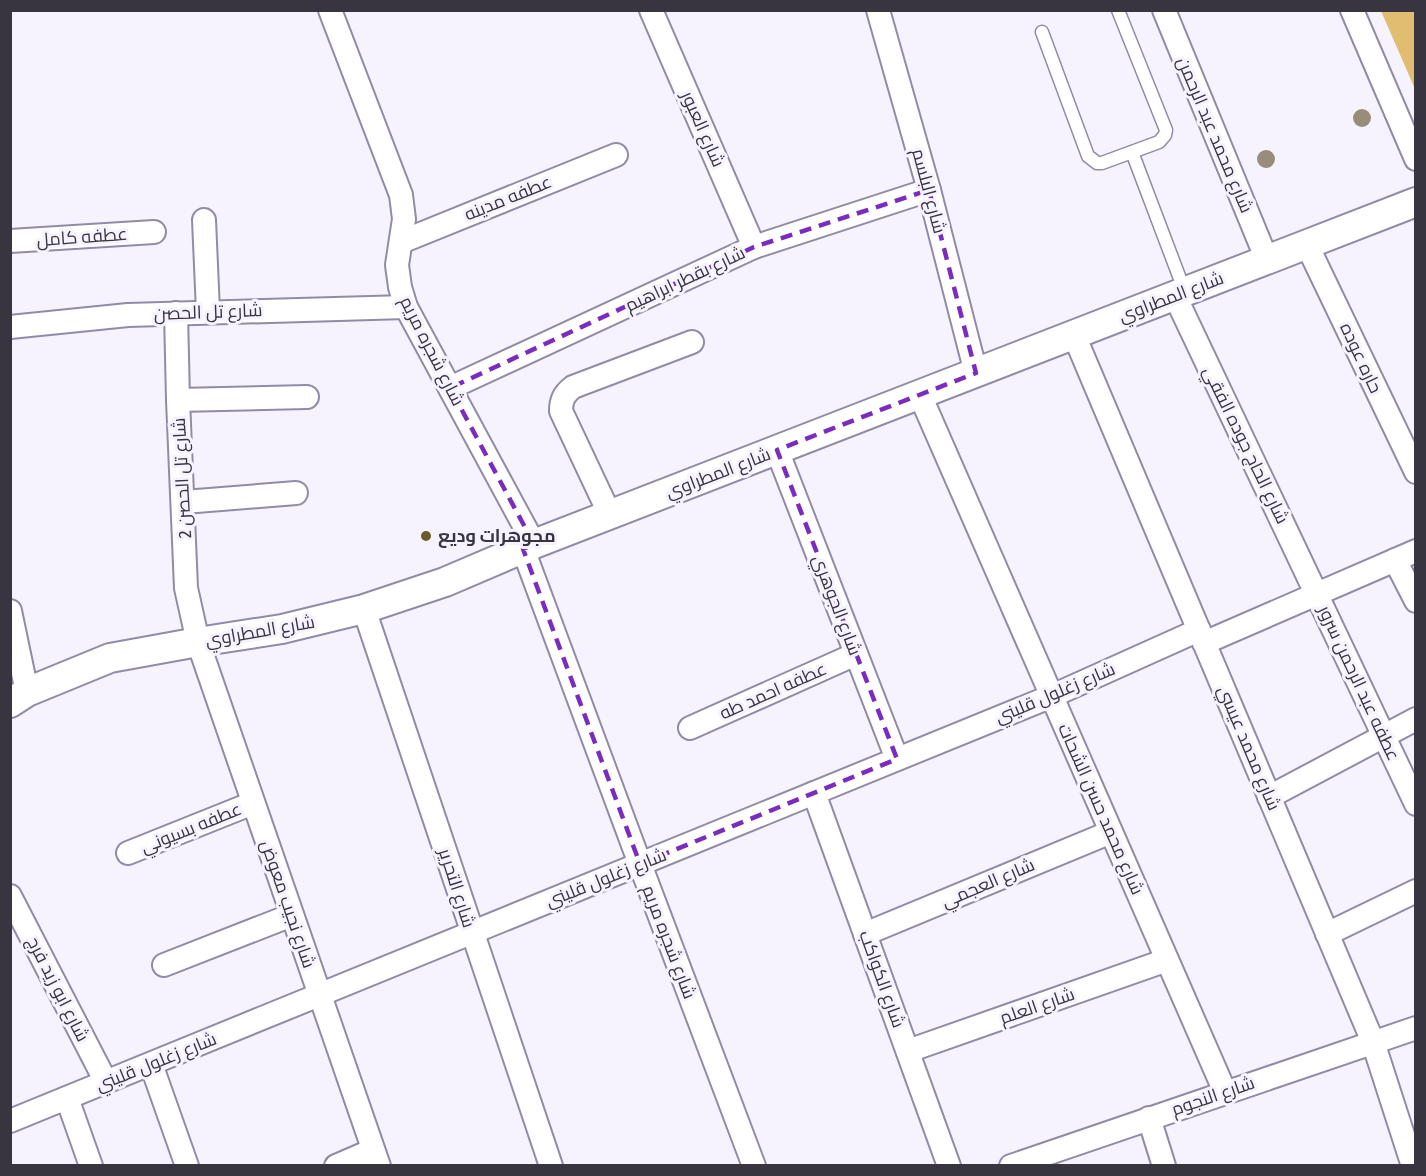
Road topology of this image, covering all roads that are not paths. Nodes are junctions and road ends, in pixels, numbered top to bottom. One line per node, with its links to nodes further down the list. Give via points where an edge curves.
1 (330, 10): 16 (street, شارع شجره مريم, via 401,195)
2 (651, 10): 18 (street, شارع العبور)
3 (879, 10): 11 (street, شارع البلسم)
4 (1118, 10): 8 (lane, via 1166,130 1159,142)
5 (1164, 10): 19 (street, شارع محمد عبد الرحمن)
6 (1352, 10): 10 (street)
7 (1042, 32): 8 (lane, via 1088,156 1102,163)
8 (1132, 152): 20 (lane)
9 (616, 154): 16 (street, عطفه مدينه)
10 (1416, 159)
11 (929, 190): 18 (street, شارع بقطر ابراهيم); 27 (street, شارع البلسم)
12 (1416, 202): 17 (street, شارع المطراوي)
13 (204, 220): 22 (street)
14 (154, 232): 15 (street, عطفه كامل)
15 (10, 241)
16 (401, 242): 21 (street, شارع شجره مريم, via 397,265)
17 (1307, 244): 19 (street, شارع المطراوي); 33 (street, حاره عوده)
18 (754, 247): 28 (street, شارع بقطر ابراهيم)
19 (1267, 260): 20 (street, شارع المطراوي)
20 (1180, 294): 25 (street, شارع المطراوي); 39 (street, شارع الحاج جوده الفقي)
21 (406, 307): 22 (street, شارع تل الحصن); 28 (street, شارع شجره مريم)
22 (208, 311): 23 (street, شارع تل الحصن)
23 (177, 313): 24 (street, شارع تل الحصن); 31 (street, شارع تل الحصن 2)
24 (10, 327)
25 (1074, 335): 27 (street, شارع المطراوي); 43 (street, شارع محمد عيسي)
26 (692, 342): 36 (street, via 573,387 561,401 561,411)
27 (976, 373): 29 (street, شارع المطراوي)
28 (450, 388): 37 (street, شارع شجره مريم)
29 (920, 395): 32 (street, شارع المطراوي); 46 (street, شارع محمد حسن الشحات)
30 (307, 397): 31 (street)
31 (178, 400): 35 (street, شارع تل الحصن 2)
32 (777, 450): 36 (street, شارع المطراوي); 45 (street, شارع الجوهري)
33 (1416, 472)
34 (296, 493): 35 (street)
35 (184, 502): 44 (street, شارع تل الحصن 2, via 186,588)
36 (610, 515): 37 (street, شارع المطراوي)
37 (529, 547): 41 (street, شارع المطراوي, via 445,582); 58 (street, شارع شجره مريم)
38 (1405, 556): 39 (street, شارع زغلول قليني); 40 (street)
39 (1317, 594): 43 (street, شارع زغلول قليني); 50 (street, عطفه عبد الرحمن سرور)
40 (1416, 601)
41 (364, 609): 44 (street, شارع المطراوي, via 282,629); 62 (street, شارع التحرير)
42 (10, 611): 47 (street)
43 (1202, 637): 46 (street, شارع زغلول قليني); 53 (street, شارع محمد عيسي)
44 (198, 642): 47 (street, شارع المطراوي, via 110,658); 54 (street, شارع نجيب معوض)
45 (856, 654): 49 (street, عطفه احمد طه); 51 (street, شارع الجوهري)
46 (1052, 696): 51 (street, شارع زغلول قليني); 56 (street, شارع محمد حسن الشحات)
47 (19, 698)
48 (1416, 718): 50 (street)
49 (690, 728)
50 (1384, 735): 53 (street); 55 (street, عطفه عبد الرحمن سرور)
51 (897, 759): 52 (street, شارع زغلول قليني)
52 (814, 793): 58 (street, شارع زغلول قليني); 63 (street, شارع الكواكب)
53 (1269, 796): 64 (street, شارع محمد عيسي)
54 (253, 803): 57 (street, عطفه بسيوني); 61 (street, شارع نجيب معوض)
55 (1416, 804)
56 (1111, 832): 63 (street, شارع العجمي); 65 (street, شارع محمد حسن الشحات)
57 (128, 853)
58 (640, 864): 62 (street, شارع زغلول قليني); 83 (street, شارع شجره مريم)
59 (1416, 891): 64 (street)
60 (10, 896): 72 (street, شارع ابو زيد فرج)
61 (291, 915): 66 (street); 67 (street, شارع نجيب معوض)
62 (472, 933): 67 (street, شارع زغلول قليني); 82 (street, شارع التحرير)
63 (865, 934): 70 (street, شارع الكواكب)
64 (1327, 934): 69 (street, شارع محمد عيسي)
65 (1167, 960): 70 (street, شارع العلم); 73 (street, شارع محمد حسن الشحات)
66 (164, 965)
67 (319, 995): 71 (street, شارع زغلول قليني); 77 (street, شارع نجيب معوض)
68 (1416, 1028): 69 (street, شارع النجوم)
69 (1373, 1042): 73 (street, شارع النجوم); 78 (street, شارع محمد عيسي)
70 (908, 1051): 84 (street, شارع الكواكب)
71 (151, 1064): 72 (street, شارع زغلول قليني); 80 (street)
72 (106, 1082): 74 (street, شارع زغلول قليني)
73 (1225, 1092): 75 (street, شارع النجوم)
74 (67, 1098): 76 (street, شارع زغلول قليني); 79 (street)
75 (1149, 1118): 85 (street, شارع النجوم); 86 (street)
76 (10, 1121)
77 (376, 1158): 81 (street)
78 (1410, 1165)
79 (91, 1166)
80 (187, 1166)
81 (336, 1166)
82 (551, 1166)
83 (754, 1166)
84 (949, 1166)
85 (1011, 1166)
86 (1164, 1166)

